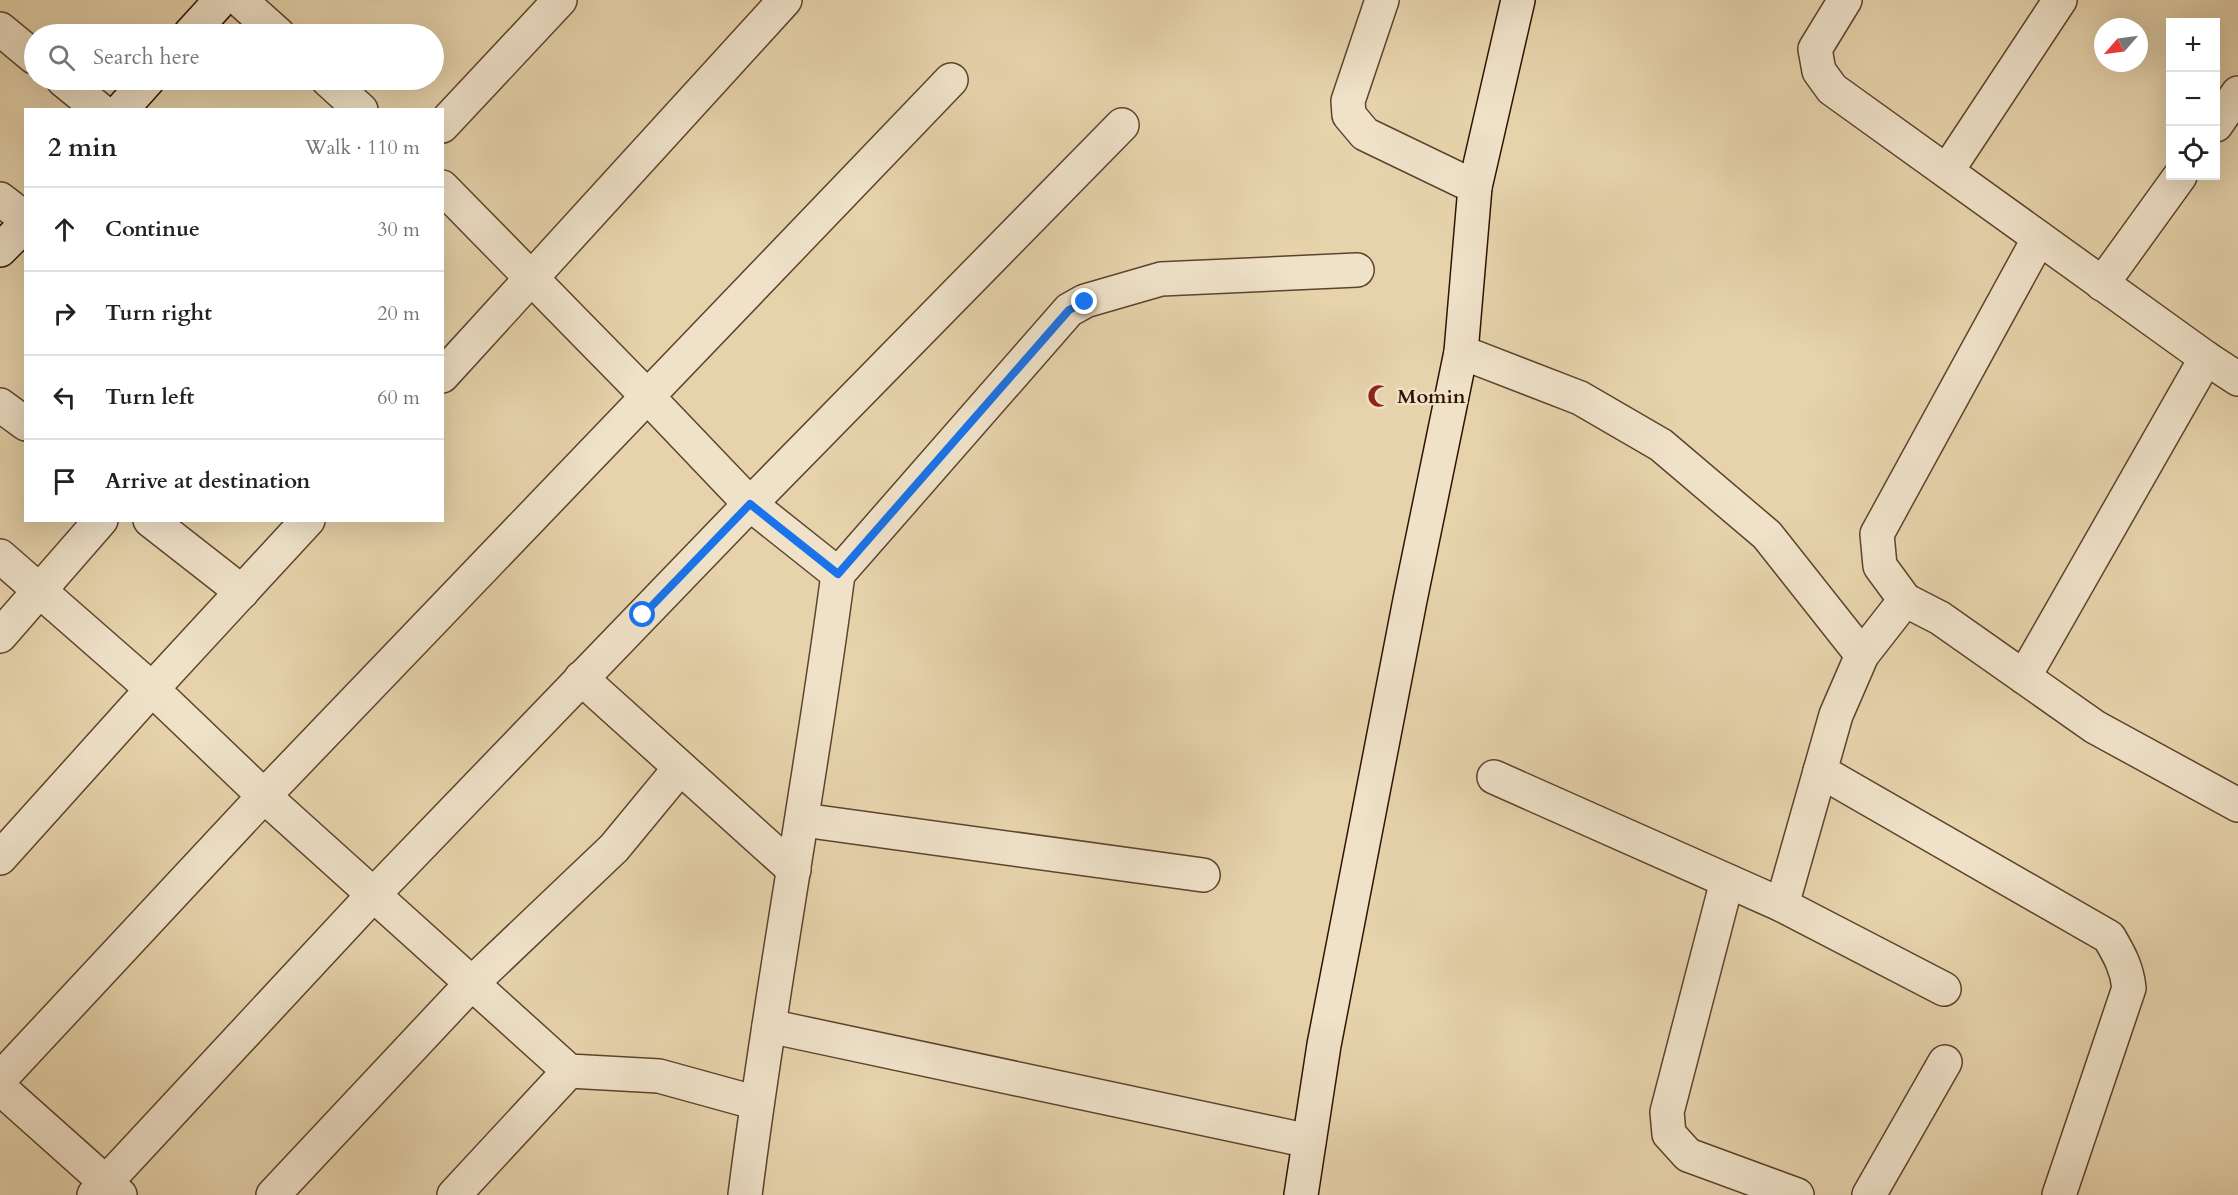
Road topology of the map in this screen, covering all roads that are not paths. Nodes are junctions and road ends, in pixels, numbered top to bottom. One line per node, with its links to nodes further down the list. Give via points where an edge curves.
1 (221, 0): 9 (street)
2 (240, 0): 10 (street)
3 (560, 0): 22 (street)
4 (785, 0): 34 (street)
5 (1382, 0): 26 (street, via 1348,101 1349,115 1365,134)
6 (1518, 0): 26 (street)
7 (1845, 0): 24 (street, via 1815,49 1819,71 1832,89)
8 (2060, 0): 24 (street)
9 (199, 24)
10 (267, 24)
11 (0, 29): 12 (street)
12 (24, 49)
13 (951, 80): 40 (street)
14 (75, 90): 18 (street)
15 (139, 90): 19 (street)
16 (339, 90): 20 (street)
17 (2238, 93): 21 (street)
18 (98, 108)
19 (123, 108)
20 (359, 108)
21 (2220, 119)
22 (444, 124)
23 (1122, 126): 43 (street)
24 (1947, 171): 31 (street)
25 (2177, 180): 35 (street)
26 (1475, 187): 36 (street)
27 (444, 189): 34 (street)
28 (0, 199): 29 (street)
29 (24, 217)
30 (24, 226): 32 (street)
31 (2039, 238): 35 (street); 51 (street, via 1877,534 1880,566)
32 (0, 250)
33 (1357, 270): 48 (street, via 1161,279 1069,310)
34 (533, 278): 38 (street); 40 (street)
35 (2102, 284): 37 (street)
36 (1461, 352): 53 (street, via 1580,398 1661,445 1767,536); 77 (street, via 1335,987)
37 (2206, 358): 39 (street); 54 (street)
38 (444, 374)
39 (2238, 379)
40 (647, 396): 43 (street); 60 (street)
41 (0, 405): 42 (street)
42 (24, 423)
43 (750, 504): 48 (street); 55 (street)
44 (99, 522): 49 (street)
45 (153, 522): 50 (street)
46 (306, 522): 50 (street)
47 (0, 556): 49 (street)
48 (838, 574): 62 (street)
49 (40, 591): 52 (street); 56 (street)
50 (242, 592): 56 (street)
51 (1905, 600): 53 (street); 54 (street, via 1940,618)
52 (0, 636)
53 (1862, 655): 58 (street, via 1836,715)
54 (2024, 677): 61 (street, via 2095,727)
55 (581, 678): 57 (street); 67 (street)
56 (152, 689): 60 (street); 63 (street)
57 (680, 768): 64 (street); 69 (street, via 614,848)
58 (1820, 771): 68 (street); 85 (street, via 2109,937 2121,957 2129,988)
59 (1494, 777): 66 (street)
60 (264, 796): 67 (street); 74 (street)
61 (2238, 805)
62 (802, 820): 64 (street); 65 (street)
63 (0, 858)
64 (794, 870): 71 (street)
65 (1203, 875)
66 (1726, 880): 68 (street); 83 (street, via 1667,1112 1669,1134 1688,1155)
67 (374, 894): 69 (street); 78 (street)
68 (1782, 905): 70 (street)
69 (471, 984): 73 (street); 79 (street)
70 (1944, 989)
71 (769, 1026): 76 (street); 77 (street)
72 (1945, 1062): 84 (street)
73 (569, 1071): 76 (street, via 659,1076); 80 (street)
74 (0, 1079)
75 (0, 1088): 78 (street)
76 (757, 1103): 81 (street)
77 (1309, 1141): 82 (street)
78 (107, 1191)
79 (273, 1195)
80 (454, 1195)
81 (745, 1195)
82 (1300, 1195)
83 (1797, 1195)
84 (1869, 1195)
85 (2059, 1195)

